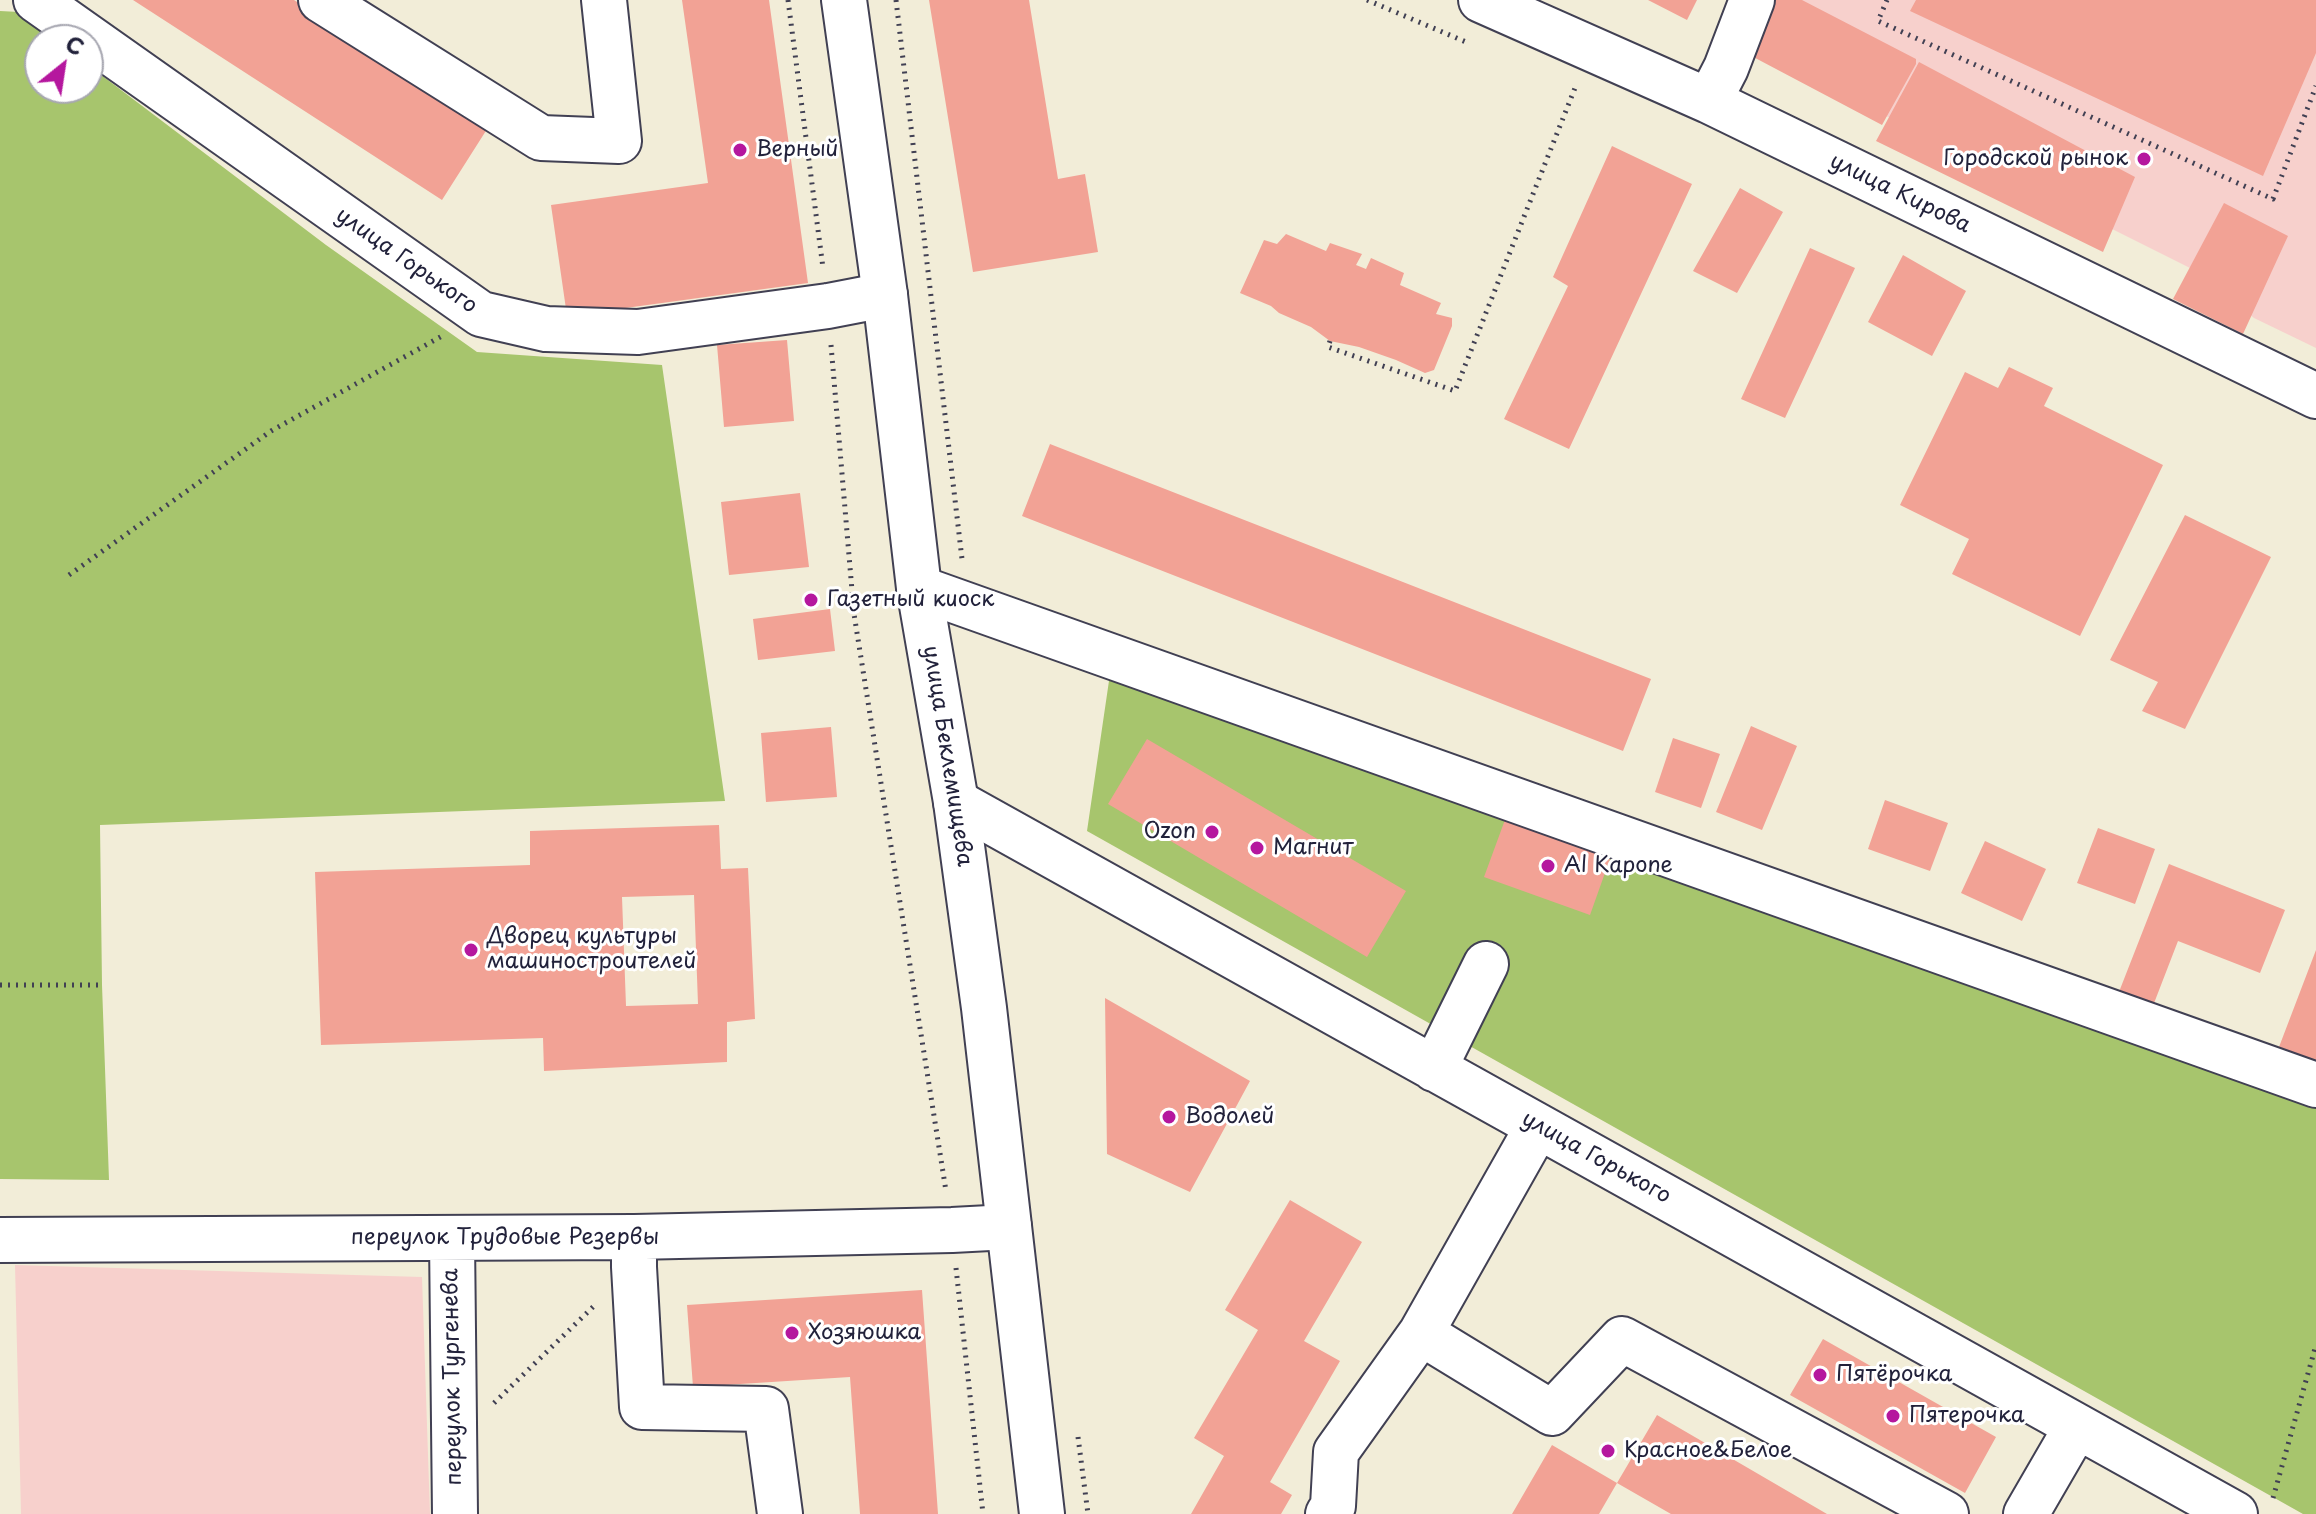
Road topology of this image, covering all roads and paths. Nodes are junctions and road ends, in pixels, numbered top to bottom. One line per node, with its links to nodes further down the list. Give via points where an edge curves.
1 (36, 0): 14 (street, улица Горького)
2 (321, 0): 3 (street, via 541,138 619,141)
3 (604, 0)
4 (788, 0): 13 (path)
5 (844, 0): 12 (street, улица Беклемищева)
6 (1481, 0): 11 (street, улица Кирова)
7 (1752, 0): 11 (street)
8 (1887, 0): 9 (path, via 1878,21 2273,199)
9 (2316, 86)
10 (1575, 88): 15 (path, via 1455,391 1328,347)
11 (1709, 101): 16 (street, улица Кирова)
12 (885, 295): 13 (street, улица Горького); 18 (street, улица Беклемищева)
13 (828, 306): 14 (street, улица Горького, via 638,332 546,329); 27 (path, via 854,614)
14 (481, 314): 17 (path, via 271,431)
15 (1330, 341)
16 (2316, 396)
17 (69, 575)
18 (919, 588): 19 (street, улица Беклемищева); 24 (street)
19 (956, 802): 23 (street, улица Горького); 26 (street, улица Беклемищева)
20 (1486, 964): 23 (street)
21 (0, 985): 22 (path)
22 (102, 985)
23 (1434, 1069): 25 (street, улица Горького)
24 (2316, 1085)
25 (1538, 1126): 31 (street); 33 (street, улица Горького)
26 (1009, 1227): 27 (street, переулок Трудовые Резервы); 39 (street, улица Беклемищева)
27 (952, 1230): 30 (street, переулок Трудовые Резервы); 38 (path)
28 (452, 1239): 29 (street, переулок Трудовые Резервы); 30 (street, переулок Трудовые Резервы); 34 (street, переулок Тургенева)
29 (0, 1240)
30 (634, 1252): 34 (path); 37 (street, via 642,1407 766,1409)
31 (1421, 1333): 40 (street, via 1336,1452); 41 (street, via 1552,1413 1622,1339)
32 (2316, 1345): 35 (path)
33 (2077, 1426): 35 (street, улица Горького); 42 (street)
34 (453, 1443): 36 (street, переулок Тургенева)
35 (2254, 1506)
36 (455, 1514)
37 (780, 1514)
38 (983, 1514)
39 (1042, 1514)
40 (1328, 1514)
41 (1946, 1514)
42 (2026, 1514)

